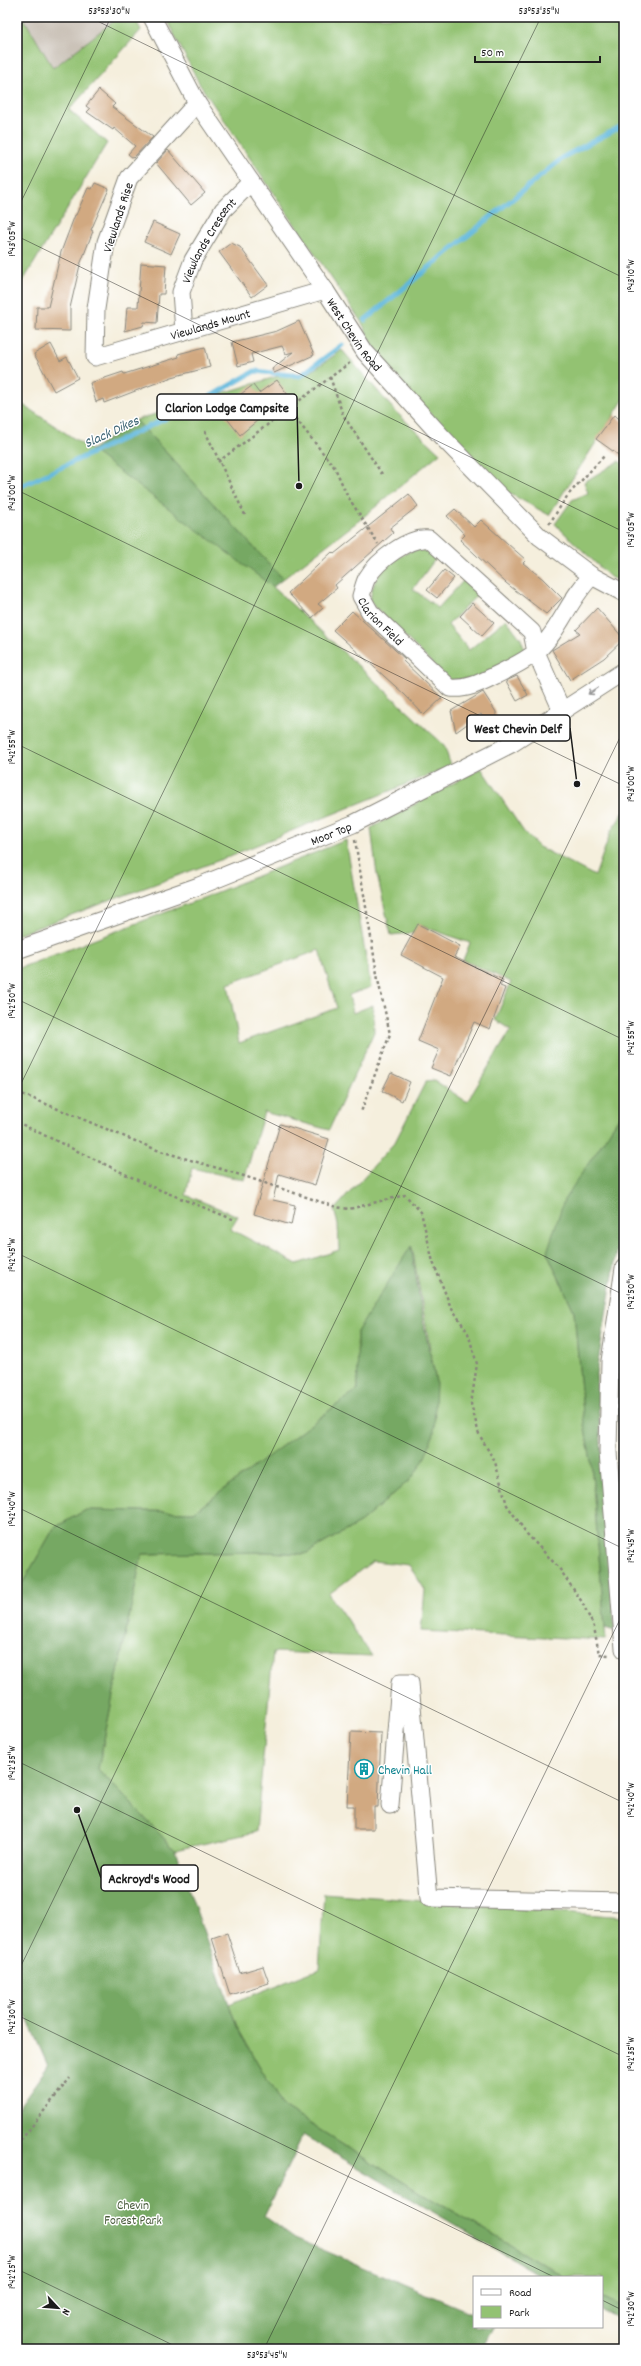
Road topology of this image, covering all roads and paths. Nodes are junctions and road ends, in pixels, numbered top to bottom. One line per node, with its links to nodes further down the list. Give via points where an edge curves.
1 (152, 17): 2 (street, West Chevin Road)
2 (197, 103): 3 (street, West Chevin Road); 7 (street, Viewlands Rise, via 129,178 106,242 96,309)
3 (251, 182): 4 (street, West Chevin Road); 5 (street, Viewlands Crescent, via 223,210 193,260 181,292)
4 (325, 290): 5 (street, Viewlands Mount); 6 (street, West Chevin Road)
5 (184, 331): 7 (street, Viewlands Mount)
6 (365, 352): 8 (path); 15 (street, West Chevin Road, via 442,437)
7 (95, 357)
8 (330, 377): 9 (path); 13 (path, via 343,416)
9 (288, 409): 12 (path); 16 (path, via 335,468 361,519)
10 (205, 431): 12 (path)
11 (605, 455): 15 (path, via 568,495)
12 (218, 462): 14 (path)
13 (382, 474)
14 (245, 515)
15 (540, 537): 17 (street, West Chevin Road)
16 (387, 557): 19 (street, Clarion Field, via 396,548 415,540 429,539 532,632); 19 (street, Clarion Field, via 367,577 361,596 370,612 450,688 475,685)
17 (592, 576): 18 (street, West Chevin Road); 19 (street, Clarion Field, via 569,604 557,627)
18 (624, 593)
19 (536, 652): 21 (street)
20 (624, 671): 21 (street, Moor Top, one-way to 21)
21 (562, 711): 22 (street, Moor Top, via 511,744)
22 (353, 824): 23 (street, Moor Top, via 199,886); 25 (path, via 378,980 390,1034)
23 (17, 950)
24 (17, 1092): 29 (path, via 157,1150 336,1207 349,1209 405,1195 421,1212 433,1262 450,1305 468,1332 477,1364 471,1404 479,1434 495,1462 507,1505 527,1534 559,1568 582,1602 594,1627 599,1654)
25 (361, 1112)
26 (17, 1122): 27 (path, via 150,1186)
27 (235, 1220)
28 (624, 1268): 29 (street, via 610,1361 608,1452)
29 (617, 1652)
30 (390, 1805): 31 (street, via 400,1683 410,1683 429,1898)
31 (624, 1902)
32 (70, 2078): 33 (path)
33 (17, 2145)

